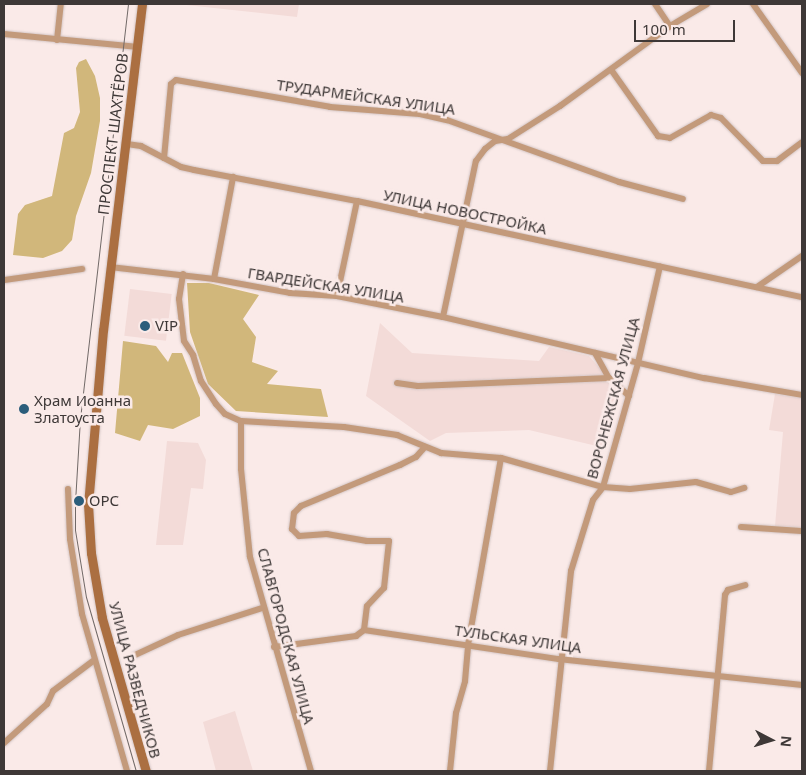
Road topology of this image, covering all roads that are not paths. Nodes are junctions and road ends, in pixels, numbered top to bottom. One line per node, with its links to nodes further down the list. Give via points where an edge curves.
1 (61, 4): 8 (street)
2 (142, 4): 9 (main road, ПРОСПЕКТ ШАХТЁРОВ)
3 (655, 4): 6 (street)
4 (707, 4): 6 (street)
5 (753, 4): 11 (street)
6 (670, 26): 10 (street)
7 (4, 34): 8 (street)
8 (57, 40): 9 (street)
9 (138, 47): 14 (main road, ПРОСПЕКТ ШАХТЁРОВ)
10 (612, 71): 12 (street); 13 (street, via 658,136 670,138 711,115 721,118 763,161 777,161)
11 (802, 73)
12 (508, 139): 15 (street, ТРУДАРМЕЙСКАЯ УЛИЦА, via 420,114 330,107 176,80 170,84); 17 (street, ТРУДАРМЕЙСКАЯ УЛИЦА, via 619,182); 19 (street, via 495,141 476,161)
13 (802, 142)
14 (127, 144): 15 (street, УЛИЦА НОВОСТРОЙКА, via 141,146); 22 (main road, ПРОСПЕКТ ШАХТЁРОВ)
15 (164, 158): 16 (street, УЛИЦА НОВОСТРОЙКА, via 181,167)
16 (233, 177): 18 (street, УЛИЦА НОВОСТРОЙКА); 25 (street)
17 (683, 199)
18 (356, 201): 19 (street, УЛИЦА НОВОСТРОЙКА); 28 (street)
19 (462, 224): 21 (street, УЛИЦА НОВОСТРОЙКА); 30 (street)
20 (802, 256): 27 (street)
21 (660, 266): 27 (street, УЛИЦА НОВОСТРОЙКА); 32 (street, ВОРОНЕЖСКАЯ УЛИЦА)
22 (110, 267): 24 (street, ГВАРДЕЙСКАЯ УЛИЦА); 57 (main road, УЛИЦА РАЗВЕДЧИКОВ, via 90,452 88,527 102,618)
23 (82, 269): 26 (street)
24 (183, 274): 25 (street, ГВАРДЕЙСКАЯ УЛИЦА); 37 (street, via 179,299 184,341 193,355 201,381 216,404 225,414)
25 (214, 279): 28 (street, ГВАРДЕЙСКАЯ УЛИЦА, via 290,293)
26 (4, 280)
27 (757, 287): 29 (street, УЛИЦА НОВОСТРОЙКА)
28 (337, 296): 30 (street, ГВАРДЕЙСКАЯ УЛИЦА)
29 (802, 297)
30 (443, 317): 31 (street, ГВАРДЕЙСКАЯ УЛИЦА)
31 (595, 353): 32 (street, ГВАРДЕЙСКАЯ УЛИЦА); 33 (street)
32 (638, 363): 35 (street, ГВАРДЕЙСКАЯ УЛИЦА); 36 (street, ВОРОНЕЖСКАЯ УЛИЦА)
33 (609, 378): 34 (street, via 500,380 418,386); 36 (street)
34 (397, 382)
35 (802, 395)
36 (629, 396): 40 (street, ВОРОНЕЖСКАЯ УЛИЦА)
37 (241, 420): 38 (street, via 358,428 396,435); 46 (street, СЛАВГОРОДСКАЯ УЛИЦА, via 246,528)
38 (425, 447): 39 (street, via 448,454); 47 (street, via 416,457 400,465 301,506 291,521 294,534 299,536 327,534 367,541 390,541 384,588 367,606)
39 (501, 458): 40 (street); 48 (street)
40 (604, 487): 41 (street, via 696,482 731,492); 51 (street, ВОРОНЕЖСКАЯ УЛИЦА, via 593,500 573,564)
41 (744, 488)
42 (68, 489): 52 (street, УЛИЦА РАЗВЕДЧИКОВ, via 73,569)
43 (741, 527): 44 (street)
44 (802, 531)
45 (745, 585): 53 (street, via 728,590 725,595)
46 (262, 608): 49 (street, СЛАВГОРОДСКАЯ УЛИЦА); 50 (street, via 178,635)
47 (364, 630): 48 (street, ТУЛЬСКАЯ УЛИЦА); 49 (street, ТУЛЬСКАЯ УЛИЦА, via 356,636)
48 (468, 645): 51 (street, ТУЛЬСКАЯ УЛИЦА); 59 (street)
49 (274, 647): 58 (street, СЛАВГОРОДСКАЯ УЛИЦА)
50 (134, 655)
51 (560, 659): 53 (street, ТУЛЬСКАЯ УЛИЦА); 60 (street, ВОРОНЕЖСКАЯ УЛИЦА)
52 (93, 662): 55 (street, via 53,691 47,704); 56 (street, УЛИЦА РАЗВЕДЧИКОВ)
53 (718, 676): 54 (street, ТУЛЬСКАЯ УЛИЦА); 61 (street)
54 (802, 685)
55 (4, 743)
56 (127, 771)
57 (146, 771)
58 (311, 771)
59 (450, 771)
60 (550, 771)
61 (709, 771)

